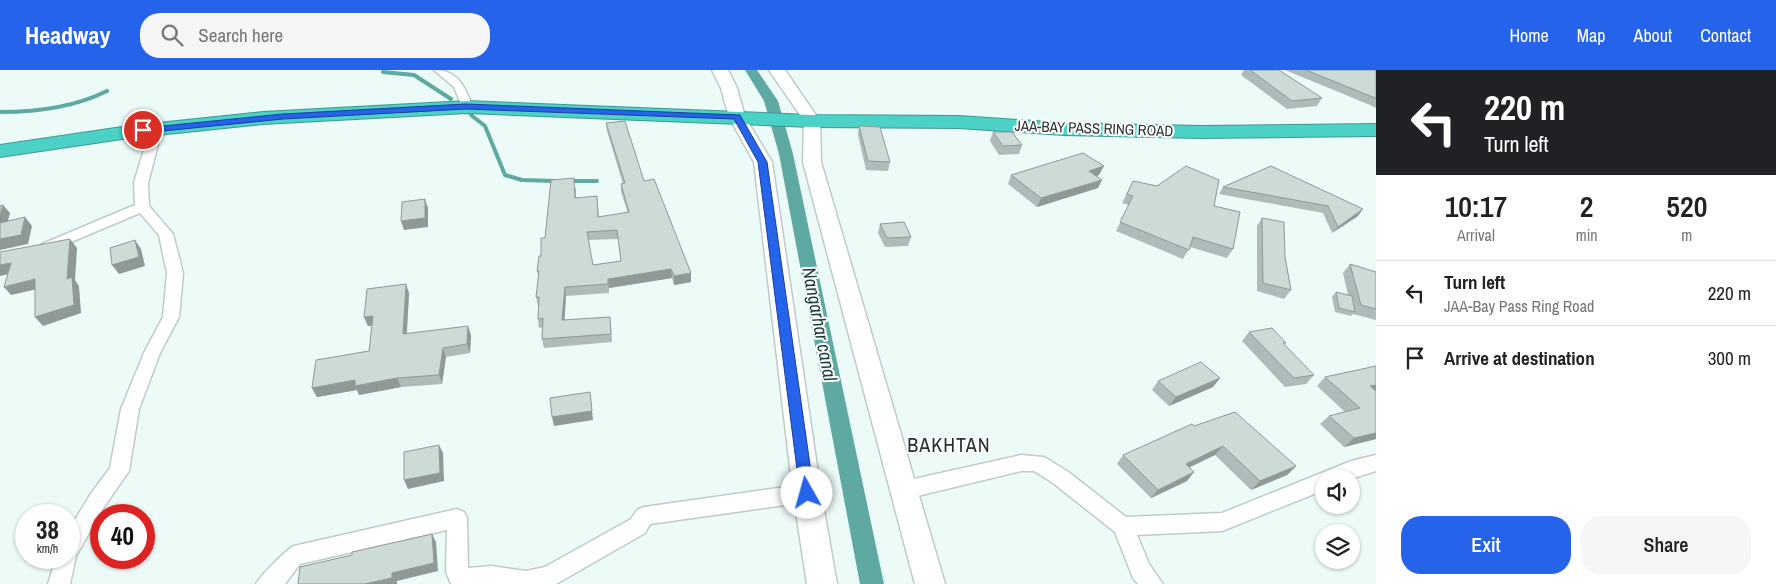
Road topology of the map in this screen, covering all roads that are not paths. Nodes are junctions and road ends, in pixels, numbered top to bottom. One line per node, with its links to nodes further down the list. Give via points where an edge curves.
1 (439, 70): 4 (street, via 459,86)
2 (720, 70): 5 (street)
3 (777, 70): 6 (street)
4 (466, 106): 5 (highway); 7 (highway, via 332,113)
5 (745, 117): 6 (highway, JAA-BAY PASS RING ROAD); 16 (street, via 762,162)
6 (812, 121): 8 (highway, JAA-BAY PASS RING ROAD, via 959,122 1200,132); 15 (street, via 812,162)
7 (156, 129): 9 (highway); 10 (street, via 141,182)
8 (1376, 130)
9 (0, 151)
10 (142, 207): 11 (street, via 48,247); 18 (street, via 166,234 175,273 171,317 152,353 130,409 120,471)
11 (29, 251)
12 (1376, 463): 13 (street)
13 (1353, 469)
14 (1315, 485): 17 (street, via 1222,522)
15 (905, 490): 17 (street, via 1021,463 1037,463); 23 (street)
16 (807, 493): 21 (street, via 644,516 638,526 548,578 526,581 491,576 460,579 457,572 457,518 294,556 276,579); 22 (street)
17 (1123, 526): 24 (street, via 1141,571)
18 (80, 531)
19 (63, 569): 20 (street)
20 (59, 584)
21 (267, 584)
22 (822, 584)
23 (930, 584)
24 (1152, 584)

